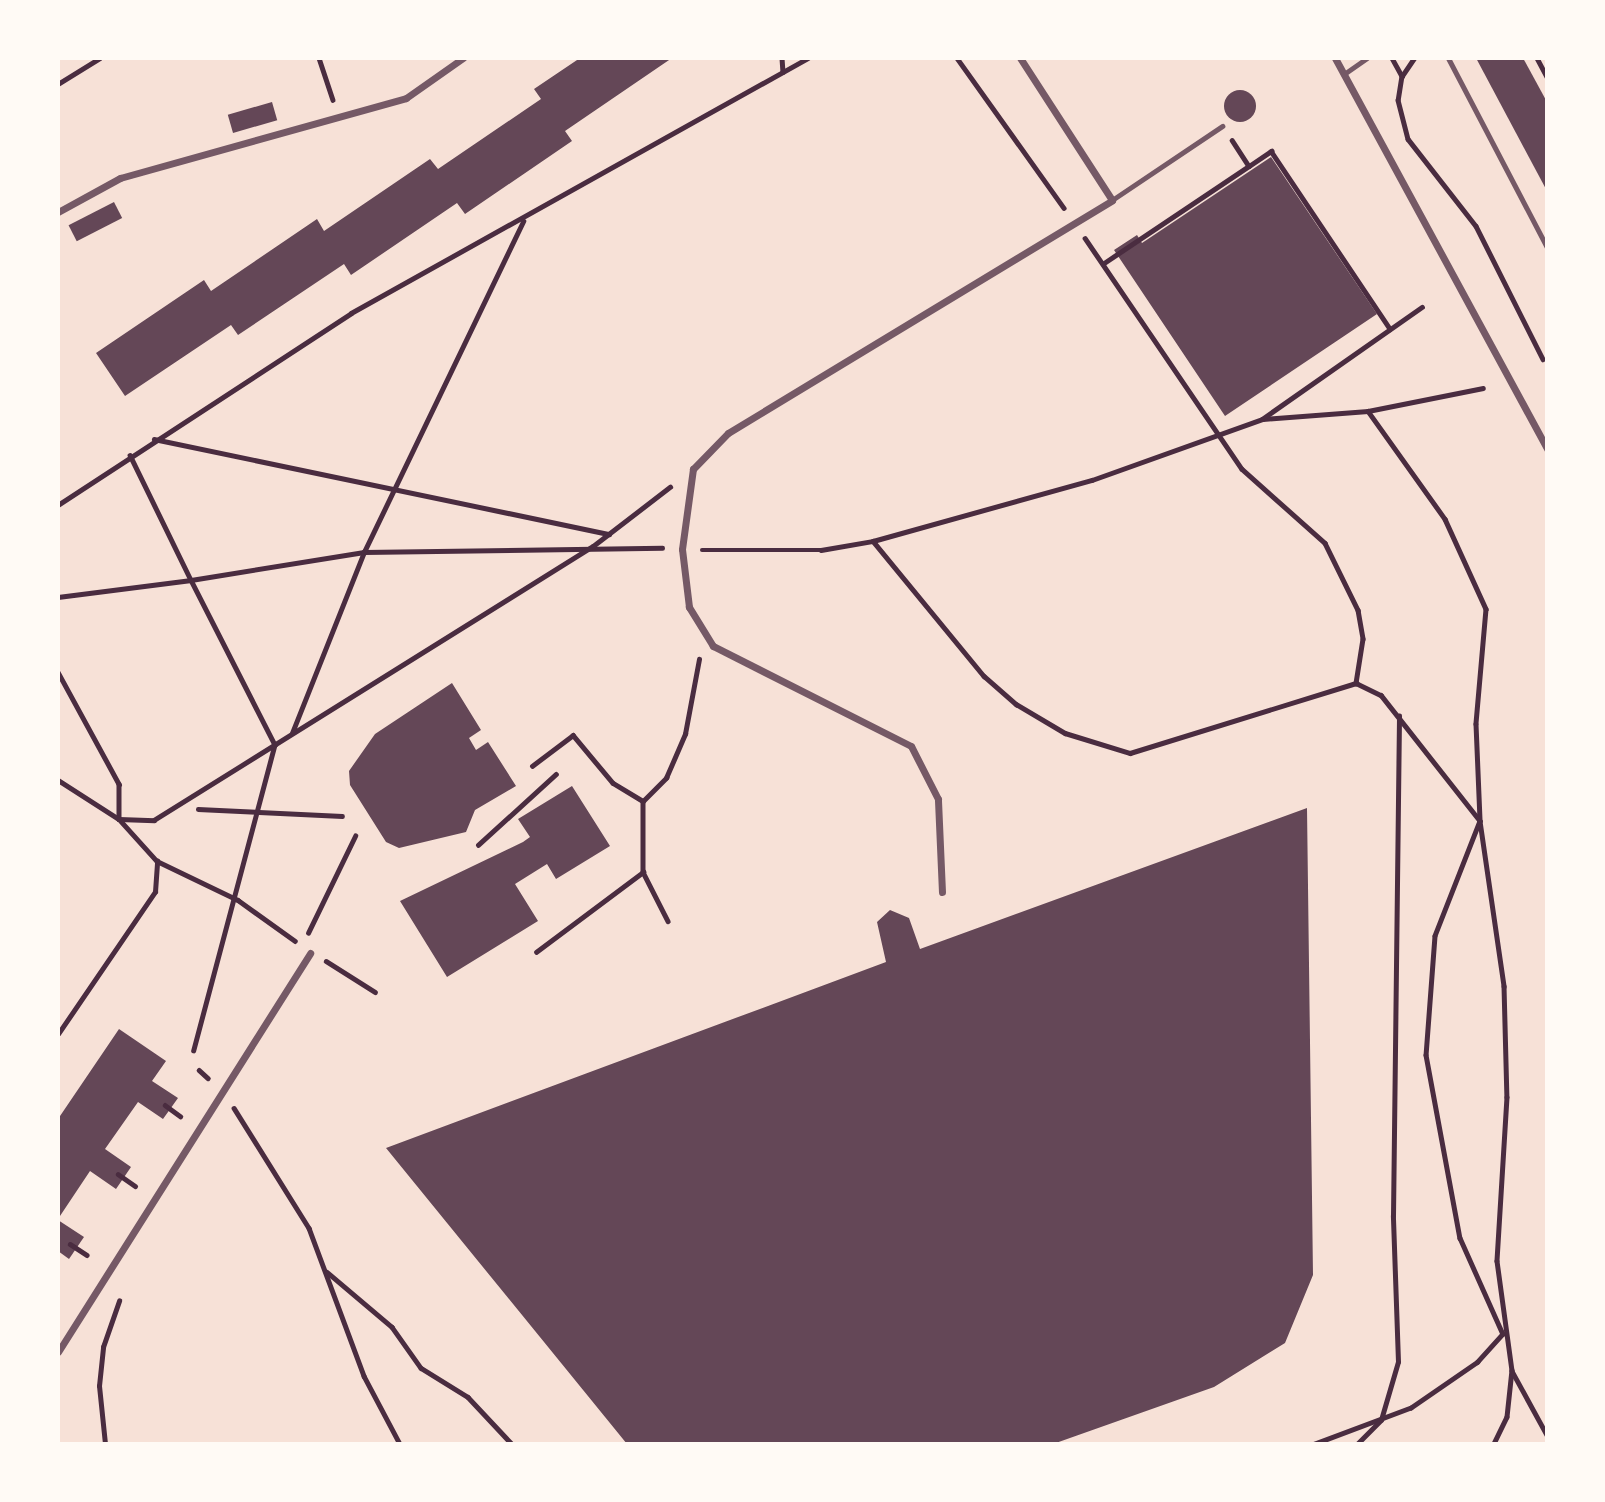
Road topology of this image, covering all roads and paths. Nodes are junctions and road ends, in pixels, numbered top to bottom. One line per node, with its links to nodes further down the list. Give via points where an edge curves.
1 (100, 58): 14 (path)
2 (320, 58): 20 (path)
3 (463, 58): 20 (street, via 406,98)
4 (782, 58): 15 (path)
5 (807, 58): 15 (path)
6 (957, 58): 26 (path)
7 (1020, 58): 23 (street)
8 (1335, 58): 16 (street)
9 (1367, 58): 16 (lane)
10 (1392, 58): 17 (path)
11 (1414, 58): 17 (path)
12 (1448, 58): 27 (lane)
13 (1537, 58): 18 (path)
14 (89, 60): 19 (path)
15 (783, 72): 25 (path)
16 (1344, 74): 37 (street)
17 (1402, 76): 31 (path, via 1398,100 1408,139 1476,226)
18 (1547, 77)
19 (58, 84)
20 (339, 119): 24 (street, via 120,178)
21 (1222, 126): 22 (path); 23 (lane)
22 (1249, 166): 28 (path); 30 (path, via 1271,151)
23 (1112, 200): 26 (street)
24 (58, 212)
25 (524, 219): 36 (path, via 351,313); 40 (path)
26 (1074, 223): 28 (path); 39 (street, via 728,433)
27 (1547, 247)
28 (1104, 263): 35 (path)
29 (1422, 307): 30 (path)
30 (1390, 329): 34 (path)
31 (1544, 359)
32 (1483, 388): 33 (path)
33 (1368, 411): 34 (path); 62 (path, via 1445,519 1481,587 1486,609 1476,724)
34 (1262, 419): 35 (path)
35 (1223, 434): 43 (path, via 1092,480); 51 (path, via 1242,469 1325,543 1339,569 1363,639)
36 (153, 438): 38 (path); 40 (path)
37 (1547, 449)
38 (130, 455): 41 (path); 47 (path)
39 (692, 469): 42 (path); 45 (street)
40 (395, 489): 42 (path); 46 (path)
41 (58, 505)
42 (609, 534): 44 (path)
43 (873, 541): 45 (path, via 821,550); 51 (path, via 984,677 1016,705 1111,750 1130,753)
44 (593, 546): 45 (path); 46 (path); 53 (path)
45 (682, 549): 49 (street, via 689,607)
46 (364, 552): 47 (path); 53 (path)
47 (191, 580): 48 (path); 54 (path)
48 (58, 597)
49 (700, 630): 58 (path, via 685,734 666,778); 67 (street, via 747,667 911,746 938,799)
50 (58, 672): 61 (path, via 119,784)
51 (1356, 683): 52 (path, via 1381,695)
52 (1399, 716): 62 (path); 87 (path, via 1393,1216 1398,1362)
53 (292, 734): 54 (path)
54 (275, 745): 61 (path, via 154,820); 68 (path)
55 (532, 766): 58 (path, via 573,735 613,783)
56 (556, 774): 64 (path)
57 (58, 779): 61 (path)
58 (643, 801): 66 (path)
59 (198, 809): 60 (path)
60 (342, 816)
61 (119, 819): 65 (path)
62 (1480, 821): 84 (path, via 1504,986 1507,1097 1497,1261); 84 (path, via 1436,936 1426,1055 1461,1238)
63 (355, 836): 68 (path, via 302,946)
64 (478, 845)
65 (157, 861): 68 (path); 73 (path, via 155,892)
66 (643, 872): 69 (path); 70 (path)
67 (942, 892)
68 (238, 900): 74 (path)
69 (668, 921)
70 (536, 952)
71 (310, 953): 72 (path); 75 (street)
72 (375, 992)
73 (58, 1034)
74 (194, 1050)
75 (226, 1093): 82 (path, via 309,1228); 85 (street)
76 (165, 1105): 77 (path)
77 (180, 1116)
78 (118, 1174): 79 (path)
79 (135, 1186)
80 (70, 1244): 81 (path)
81 (87, 1255)
82 (327, 1271): 90 (path, via 364,1376); 91 (path, via 393,1327 421,1368 468,1397)
83 (119, 1301): 89 (path, via 103,1347 99,1386)
84 (1503, 1334): 86 (path); 87 (path, via 1478,1362 1411,1408)
85 (58, 1352)
86 (1512, 1370): 88 (path); 94 (path, via 1507,1417)
87 (1381, 1420): 92 (path); 93 (path)
88 (1547, 1435)
89 (105, 1444)
90 (400, 1444)
91 (512, 1444)
92 (1315, 1444)
93 (1357, 1444)
94 (1494, 1444)

